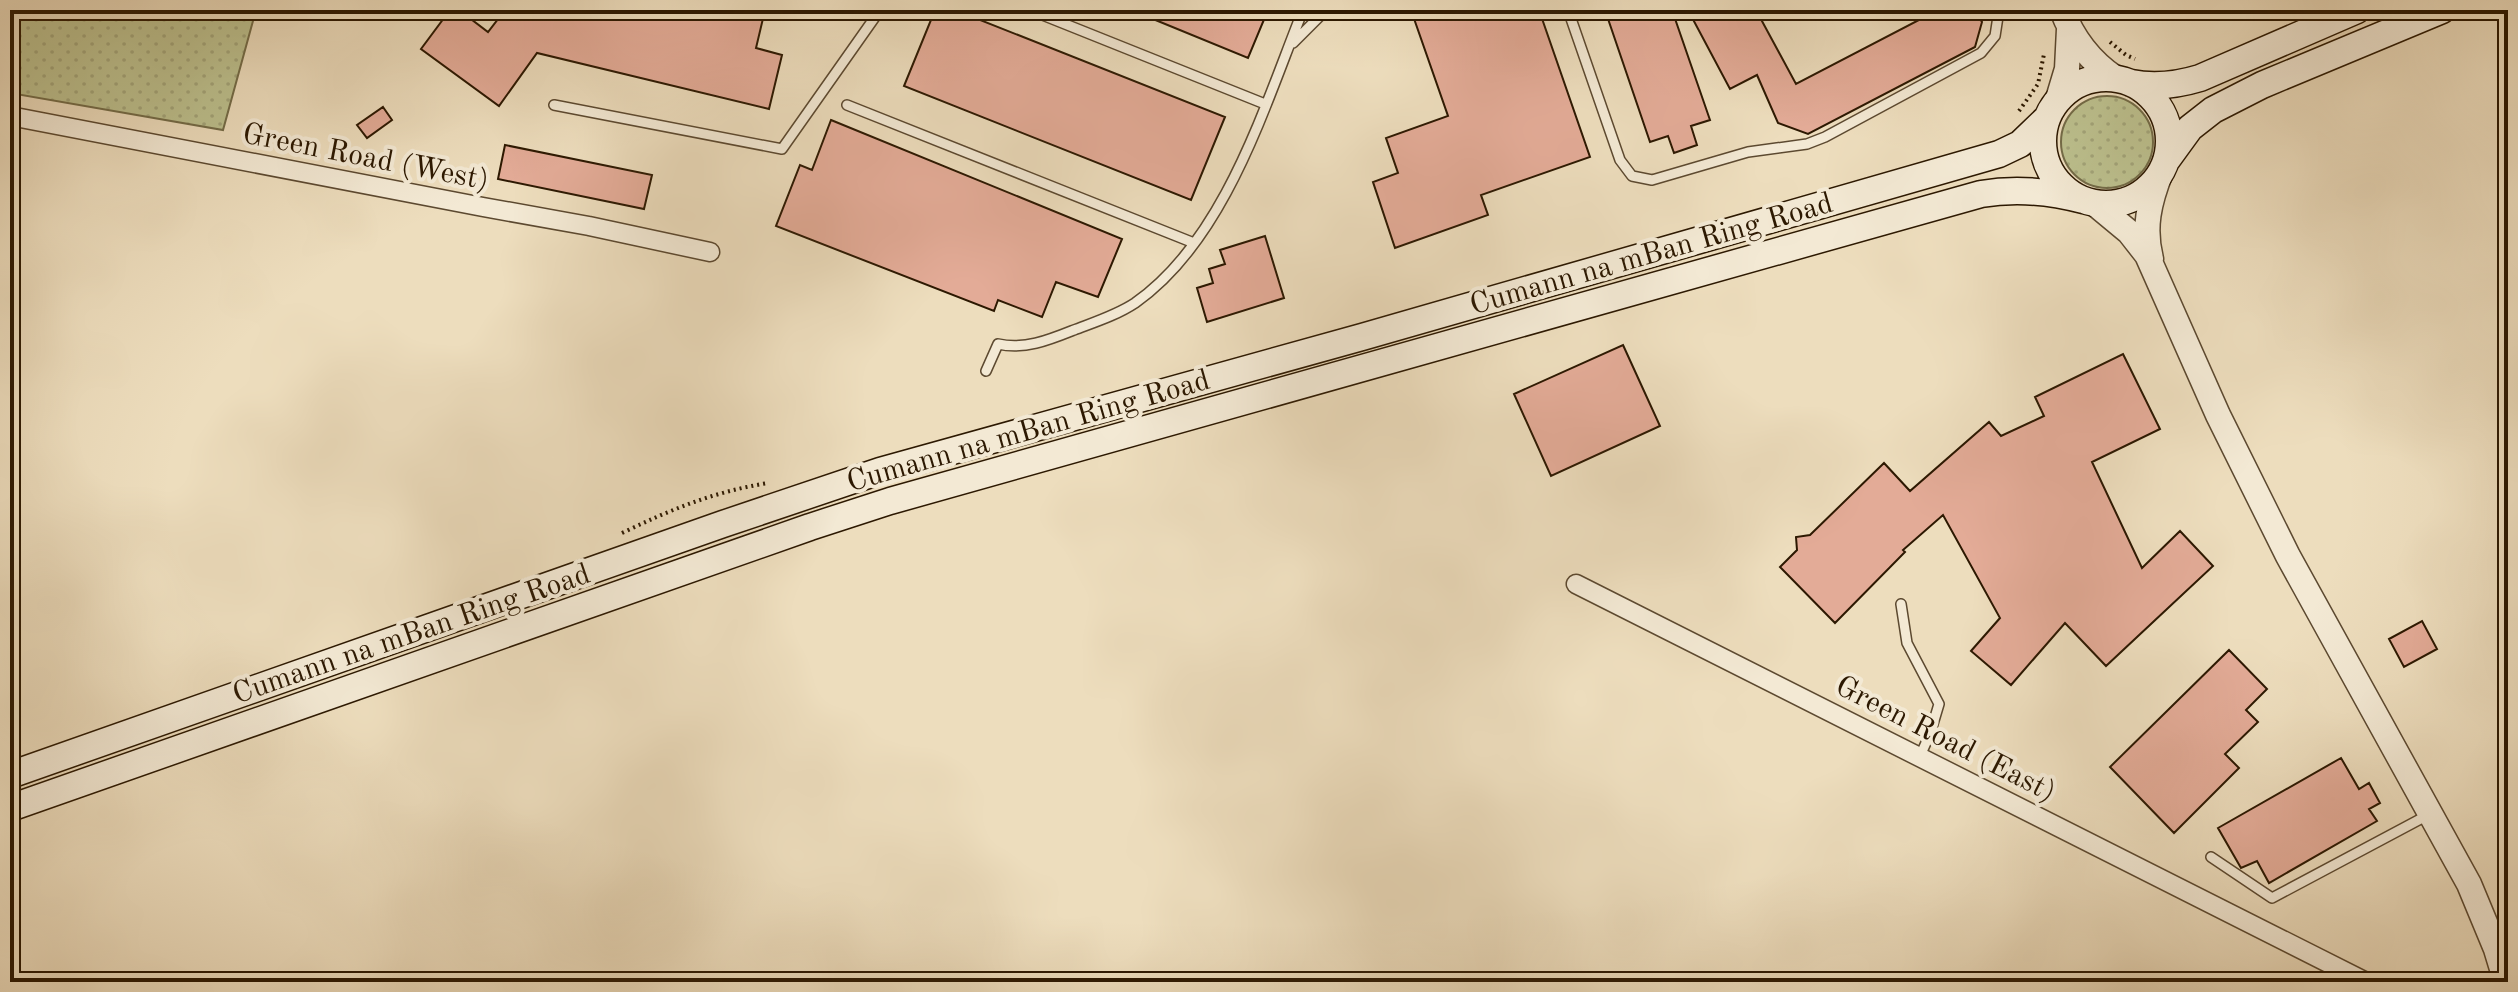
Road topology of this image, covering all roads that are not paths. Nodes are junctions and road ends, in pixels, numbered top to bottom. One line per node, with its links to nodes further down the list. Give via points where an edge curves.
1 (880, 10): 13 (lane, via 782,149)
2 (1030, 10): 12 (lane)
3 (1303, 10): 10 (lane)
4 (1326, 10): 10 (lane)
5 (1568, 10): 6 (lane, via 1620,160 1632,176 1652,180 1748,152 1825,137 1981,53 1995,36)
6 (1999, 10)
7 (2357, 10): 11 (main road, via 2200,78 2170,85)
8 (2442, 10): 17 (main road, via 2213,110 2190,128)
9 (2066, 19): 11 (street, via 2094,62); 15 (street, via 2067,69)
10 (1283, 59): 12 (lane)
11 (2123, 81): 15 (main road, via 2084,82); 17 (main road, via 2150,96 2164,116 2169,138)
12 (1265, 104): 19 (lane, via 1234,180)
13 (554, 105)
14 (847, 105): 19 (lane)
15 (2053, 108): 18 (main road, via 2042,140 2050,172 2064,189); 26 (main road, Cumann na mBan Ring Road, via 2020,144 1999,154 880,471)
16 (10, 116): 20 (street, Green Road (West))
17 (2162, 169): 18 (main road, via 2137,196 2116,204); 21 (street, via 2147,217)
18 (2088, 202): 21 (street, via 2129,232); 27 (main road, Cumann na mBan Ring Road, via 2038,191 1981,194 890,501)
19 (1194, 243): 22 (lane, via 1152,290 1116,314 1045,341 998,344)
20 (710, 252)
21 (2153, 268): 28 (street, via 2288,556)
22 (986, 371)
23 (1576, 584): 25 (street, Green Road (East))
24 (1901, 604): 25 (lane, via 1907,643 1939,704)
25 (1920, 756): 30 (street, Green Road (East))
26 (10, 775)
27 (10, 808)
28 (2431, 813): 29 (lane, via 2272,898); 31 (street, via 2479,907)
29 (2211, 857)
30 (2366, 982)
31 (2506, 982)

